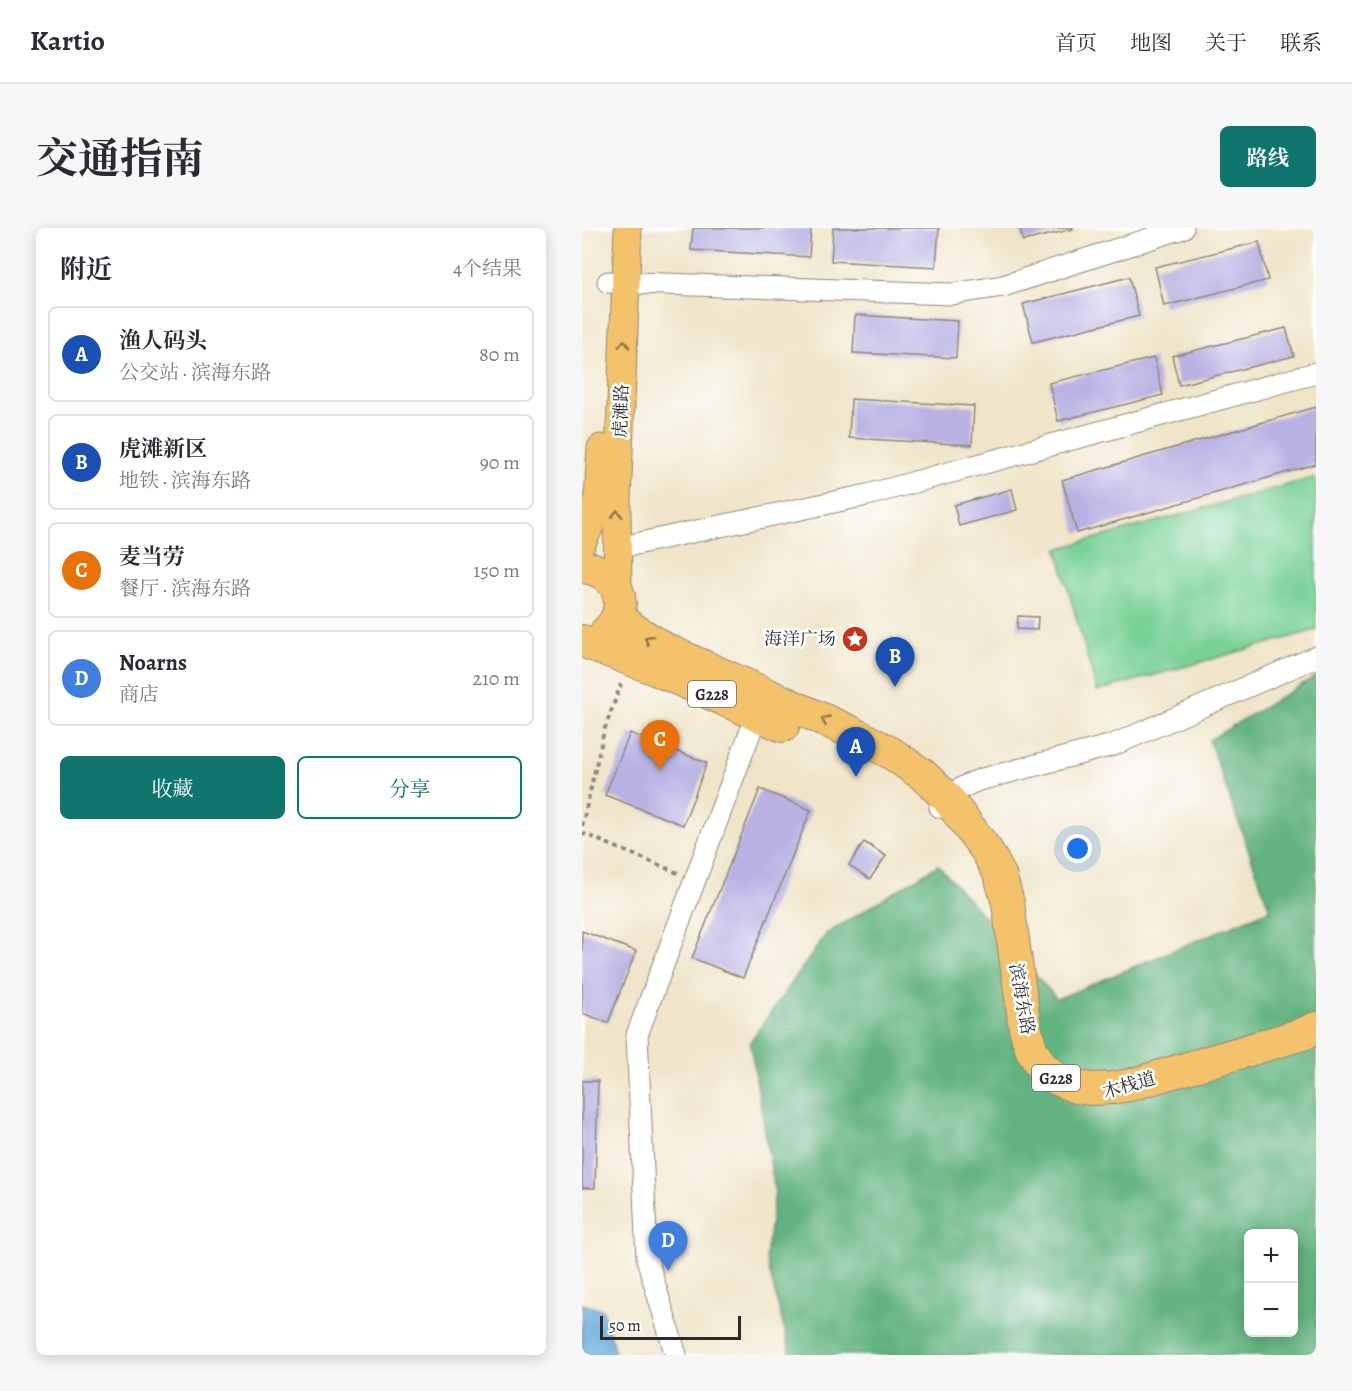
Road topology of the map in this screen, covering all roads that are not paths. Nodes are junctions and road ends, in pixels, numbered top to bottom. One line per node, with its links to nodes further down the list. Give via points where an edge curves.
1 (610, 228): 4 (main road, 虎滩路)
2 (628, 228): 4 (main road, 虎滩路)
3 (1183, 228): 4 (street, via 1003,286 952,294)
4 (617, 282): 6 (main road, 虎滩路, via 598,500); 7 (main road, 虎滩路, one-way to 4)
5 (1316, 373): 7 (street, via 867,495)
6 (582, 543)
7 (617, 548): 9 (main road, 虎滩路)
8 (582, 567): 9 (highway, 滨海东路 / G228, via 605,574 613,583)
9 (618, 605): 10 (highway, 滨海东路 / G228, via 612,627 593,639); 13 (highway, 滨海东路 / G228, one-way to 9, via 923,775 891,753 665,649 630,627)
10 (582, 640): 12 (highway, 滨海东路 / G228)
11 (1316, 657): 13 (street, via 1113,745 966,784)
12 (757, 714): 13 (highway, 滨海东路 / G228); 15 (street, via 637,1035 647,1259)
13 (943, 803): 14 (highway, 滨海东路 / G228, via 987,851 1000,875 1008,903 1025,1028 1042,1067 1057,1079 1093,1089 1130,1085)
14 (1316, 1028)
15 (676, 1355)

